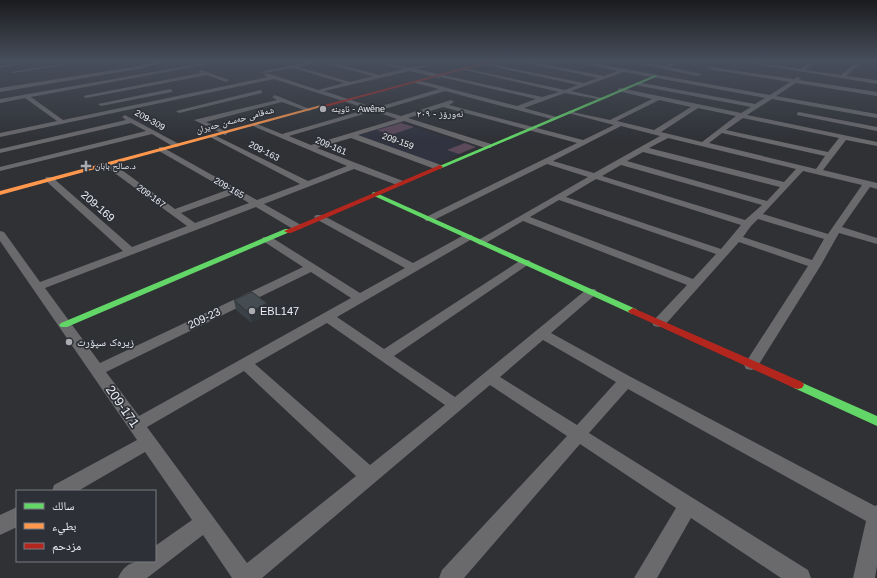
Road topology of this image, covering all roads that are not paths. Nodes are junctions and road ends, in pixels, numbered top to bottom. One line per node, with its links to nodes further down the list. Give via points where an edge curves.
1 (21, 87): 23 (street)
2 (38, 87): 27 (street)
3 (77, 87): 19 (street)
4 (134, 87): 31 (street)
5 (226, 87): 40 (street)
6 (247, 87): 28 (street)
7 (306, 87): 25 (street)
8 (336, 87): 25 (street)
9 (398, 87): 39 (street, شەقامی حەسەن حەیران)
10 (438, 87): 22 (street)
11 (491, 87): 35 (street)
12 (545, 87): 26 (street)
13 (576, 87): 26 (street)
14 (629, 87): 24 (street)
15 (653, 87): 45 (street)
16 (717, 87): 20 (street)
17 (786, 87): 33 (street)
18 (823, 87): 29 (street, via 852,93)
19 (71, 88): 27 (street); 31 (street, 209-309)
20 (723, 88): 33 (street)
21 (179, 89): 41 (street)
22 (446, 89): 32 (street); 48 (street)
23 (0, 90)
24 (620, 90): 34 (street); 36 (street)
25 (318, 91): 39 (street)
26 (564, 91): 35 (street); 36 (street)
27 (48, 92): 30 (street)
28 (260, 92): 38 (street); 50 (street)
29 (877, 94)
30 (26, 96): 37 (street); 59 (street)
31 (86, 96): 41 (street, 209-309)
32 (472, 96): 43 (street); 46 (street)
33 (770, 97): 42 (street); 45 (street)
34 (658, 98): 44 (street); 60 (street)
35 (542, 99): 46 (street)
36 (600, 99): 51 (street)
37 (0, 100)
38 (282, 100): 47 (street); 58 (street)
39 (347, 100): 47 (street, شەقامی حەسەن حەیران); 48 (street)
40 (159, 101): 49 (street); 50 (street)
41 (101, 104): 49 (street, 209-309)
42 (812, 104): 52 (street); 53 (street, via 837,106)
43 (444, 105): 54 (street); 65 (street)
44 (697, 106): 56 (street); 69 (street)
45 (755, 106): 56 (street)
46 (518, 108): 55 (street)
47 (309, 110): 62 (street, شەقامی حەسەن حەیران)
48 (377, 110): 54 (street); 76 (street)
49 (114, 111): 57 (street, 209-309); 59 (street)
50 (179, 111): 58 (street)
51 (570, 112): 55 (street); 60 (street)
52 (799, 114): 63 (street); 66 (street)
53 (877, 116)
54 (402, 118): 72 (street); 82 (street)
55 (555, 118): 65 (street)
56 (738, 118): 63 (street); 67 (street); 77 (street)
57 (132, 121): 68 (street, 209-309); 86 (street)
58 (200, 121): 70 (street)
59 (62, 122): 71 (street)
60 (611, 122): 61 (street)
61 (621, 124): 69 (street); 78 (street)
62 (255, 125): 70 (street, شەقامی حەسەن حەیران); 76 (street, 209-161)
63 (786, 125): 77 (street)
64 (0, 127): 71 (street)
65 (531, 128): 78 (street); 82 (street)
66 (877, 129)
67 (720, 131): 79 (street); 87 (street)
68 (152, 132): 81 (street, 209-309); 94 (street)
69 (655, 132): 73 (street)
70 (225, 133): 75 (street, شەقامی حەسەن حەیران)
71 (8, 134): 74 (street)
72 (352, 135): 83 (street); 92 (street, 209-159)
73 (667, 135): 79 (street); 85 (street)
74 (0, 136)
75 (212, 136): 81 (street, شەقامی حەسەن حەیران); 99 (street, 209-163)
76 (282, 136): 83 (street, 209-161)
77 (842, 139): 80 (street); 87 (street)
78 (583, 142): 88 (street)
79 (703, 144): 93 (street)
80 (877, 144)
81 (177, 146): 84 (street, شەقامی حەسەن حەیران)
82 (488, 146): 92 (street)
83 (310, 148): 91 (street, 209-161)
84 (162, 149): 90 (street, شەقامی حەسەن حەیران); 102 (street, 209-165)
85 (642, 149): 89 (street); 101 (street)
86 (0, 151)
87 (830, 155): 95 (street)
88 (546, 161): 96 (street); 112 (street)
89 (620, 162): 96 (street); 107 (street)
90 (108, 164): 97 (street, شەقامی حەسەن حەیران); 108 (street, 209-167)
91 (354, 166): 98 (street, 209-161); 99 (street)
92 (438, 167): 98 (street)
93 (802, 168): 95 (street); 101 (street)
94 (0, 169)
95 (818, 171): 100 (street)
96 (592, 177): 105 (street); 113 (street)
97 (49, 179): 103 (street, شەقامی حەسەن حەیران); 122 (street, 209-169)
98 (400, 183): 104 (street)
99 (308, 184): 106 (street)
100 (872, 184): 116 (street)
101 (784, 185): 107 (street)
102 (234, 191): 106 (street, 209-165); 108 (street)
103 (0, 192)
104 (374, 194): 110 (street); 112 (street)
105 (558, 197): 111 (street); 123 (street)
106 (256, 204): 114 (street); 115 (street, 209-165)
107 (769, 204): 109 (street)
108 (174, 212): 114 (street, 209-167)
109 (756, 215): 113 (street); 116 (street)
110 (319, 217): 115 (street); 127 (street)
111 (524, 218): 119 (street); 128 (street)
112 (429, 219): 119 (street)
113 (747, 224): 117 (street)
114 (194, 227): 122 (street)
115 (297, 227): 118 (street)
116 (834, 233): 120 (street); 125 (street)
117 (737, 238): 123 (street); 125 (street)
118 (267, 239): 126 (street); 134 (street)
119 (474, 239): 124 (street); 127 (street)
120 (877, 241)
121 (3, 244): 129 (street, 209-171)
122 (131, 252): 129 (street)
123 (722, 253): 128 (street)
124 (525, 262): 130 (street); 136 (street)
125 (815, 265): 138 (street)
126 (311, 267): 131 (street); 139 (street, 209-23)
127 (413, 268): 131 (street)
128 (694, 284): 133 (street)
129 (38, 287): 134 (street, 209-171)
130 (591, 292): 133 (street); 135 (street)
131 (360, 298): 132 (street)
132 (328, 317): 136 (street); 137 (street)
133 (659, 323): 138 (street)
134 (64, 324): 139 (street, 209-171)
135 (541, 333): 140 (street); 141 (street)
136 (386, 355): 142 (street)
137 (244, 363): 144 (street); 147 (street)
138 (751, 364): 143 (street)
139 (97, 370): 144 (street, 209-171)
140 (489, 377): 142 (street); 145 (street)
141 (626, 381): 145 (street); 150 (street)
142 (456, 405): 147 (street)
143 (877, 422)
144 (136, 424): 146 (street, 209-171)
145 (580, 435): 149 (street); 158 (street)
146 (148, 442): 148 (street); 152 (street, 209-171)
147 (369, 476): 157 (street)
148 (63, 490)
149 (688, 506): 159 (street); 160 (street)
150 (877, 515): 161 (street)
151 (16, 517): 153 (street)
152 (206, 522): 154 (street); 157 (street, 209-171)
153 (0, 526)
154 (156, 558)
155 (151, 562): 156 (street)
156 (129, 578)
157 (246, 578)
158 (450, 578)
159 (645, 578)
160 (800, 578)
161 (864, 578)

